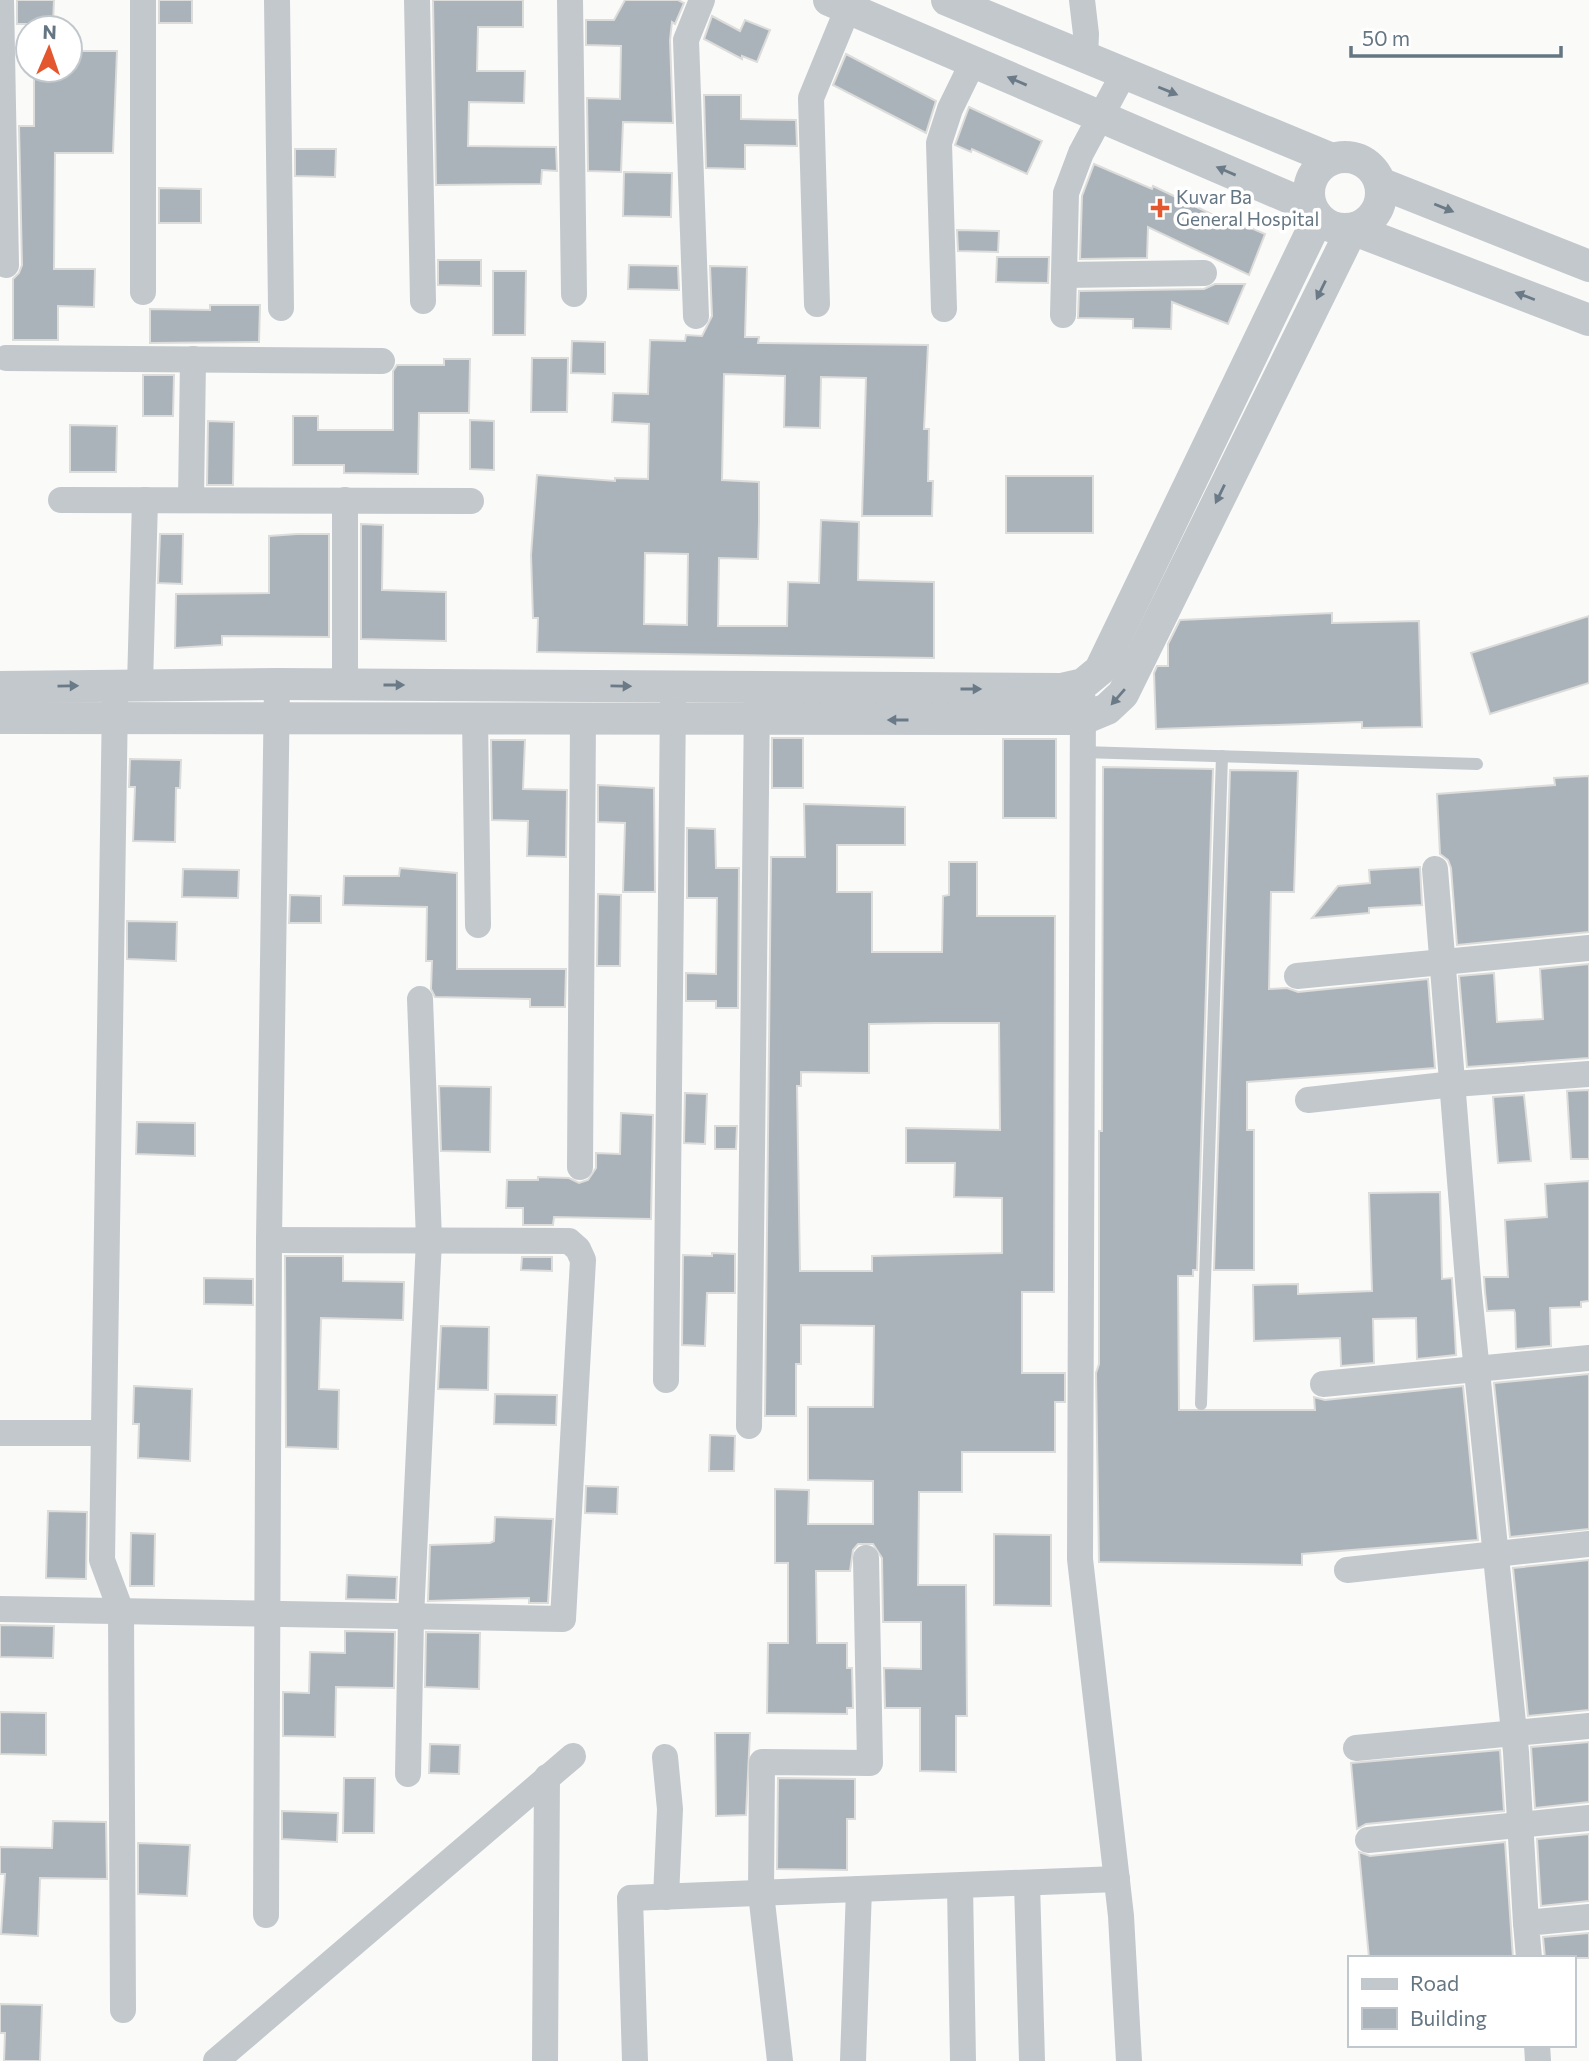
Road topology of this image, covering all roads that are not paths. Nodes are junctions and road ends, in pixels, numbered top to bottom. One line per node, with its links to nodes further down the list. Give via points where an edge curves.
1 (2, 0): 18 (street)
2 (143, 0): 22 (street)
3 (277, 0): 26 (street)
4 (417, 0): 24 (street)
5 (570, 0): 23 (street)
6 (702, 0): 29 (street, via 686,40)
7 (947, 0): 10 (street)
8 (1082, 0): 10 (street)
9 (838, 4): 11 (street); 25 (street, via 811,98)
10 (1085, 57): 12 (street)
11 (973, 62): 13 (street, one-way to 11); 27 (street, via 939,142)
12 (1124, 73): 13 (street); 14 (street, one-way to 14)
13 (1101, 117): 16 (street, one-way to 13); 21 (street, via 1066,193)
14 (1332, 159): 15 (street, via 1344,156 1366,163); 16 (street, via 1314,173 1309,184)
15 (1381, 183): 17 (street, via 1379,207 1373,217); 19 (street, one-way to 19)
16 (1314, 213): 17 (street, via 1339,229); 40 (street, via 1100,670)
17 (1352, 229): 30 (street, one-way to 17); 52 (street, one-way to 52, via 1123,694 1107,709)
18 (6, 265)
19 (1589, 266)
20 (1205, 273): 21 (street)
21 (1064, 275): 28 (street)
22 (143, 292)
23 (574, 294)
24 (423, 301)
25 (817, 304)
26 (281, 308)
27 (944, 309)
28 (1063, 315)
29 (696, 316)
30 (1589, 320)
31 (6, 358): 32 (street)
32 (193, 359): 33 (street); 36 (street)
33 (382, 361)
34 (61, 500): 35 (street)
35 (145, 500): 36 (street); 41 (street)
36 (191, 500): 37 (street)
37 (345, 500): 38 (street); 42 (street)
38 (471, 500)
39 (277, 684): 41 (street); 42 (street); 48 (street)
40 (1083, 684): 45 (street, one-way to 40, via 1061,689); 52 (street)
41 (128, 685): 43 (street, one-way to 41); 47 (street)
42 (345, 685): 44 (street, one-way to 44)
43 (0, 687)
44 (673, 687): 45 (street); 51 (street)
45 (757, 689): 53 (street)
46 (0, 718): 47 (street)
47 (115, 718): 48 (street); 76 (street)
48 (277, 718): 49 (street); 67 (street)
49 (475, 718): 50 (street); 58 (street)
50 (583, 719): 51 (street); 66 (street)
51 (672, 719): 53 (street); 71 (street)
52 (1083, 719): 53 (street, one-way to 53); 54 (street)
53 (756, 720): 74 (street)
54 (1082, 752): 55 (lane); 95 (street, via 1080,1559)
55 (1222, 756): 56 (lane); 73 (lane)
56 (1477, 764)
57 (1435, 869): 60 (street)
58 (478, 925)
59 (1589, 948): 60 (street)
60 (1443, 964): 61 (street); 64 (street)
61 (1297, 976)
62 (420, 999): 68 (street)
63 (1589, 1074): 64 (street)
64 (1454, 1084): 65 (street); 70 (street)
65 (1308, 1100)
66 (580, 1167)
67 (269, 1240): 68 (street); 83 (street)
68 (429, 1240): 84 (street); 84 (street, via 569,1241 583,1260 563,1619)
69 (1589, 1358): 70 (street)
70 (1476, 1369): 72 (street); 78 (street)
71 (666, 1380)
72 (1323, 1384)
73 (1201, 1405)
74 (749, 1426)
75 (0, 1433): 76 (street)
76 (102, 1433): 82 (street, via 102,1560)
77 (1589, 1544): 78 (street)
78 (1496, 1553): 80 (street); 86 (street)
79 (866, 1558): 99 (street, via 870,1763 762,1762)
80 (1347, 1570)
81 (0, 1609): 82 (street)
82 (121, 1611): 83 (street); 105 (street)
83 (267, 1614): 84 (street); 101 (street)
84 (411, 1617): 90 (street)
85 (1589, 1726): 86 (street)
86 (1514, 1734): 87 (street); 93 (street)
87 (1356, 1748)
88 (573, 1756): 91 (street)
89 (665, 1757): 100 (street, via 670,1809)
90 (408, 1774)
91 (547, 1777): 106 (street); 107 (street)
92 (1589, 1818): 93 (street)
93 (1522, 1825): 94 (street); 103 (street)
94 (1368, 1840)
95 (1117, 1880): 96 (street); 113 (street)
96 (1027, 1883): 97 (street); 112 (street)
97 (960, 1886): 98 (street); 111 (street)
98 (859, 1889): 99 (street); 110 (street)
99 (761, 1893): 100 (street); 109 (street)
100 (666, 1897): 108 (street, via 630,1898)
101 (266, 1915)
102 (1589, 1917): 103 (street)
103 (1526, 1923): 104 (street)
104 (1529, 1956)
105 (123, 2010)
106 (216, 2061)
107 (545, 2061)
108 (635, 2061)
109 (780, 2061)
110 (853, 2061)
111 (963, 2061)
112 (1032, 2061)
113 (1129, 2061)

